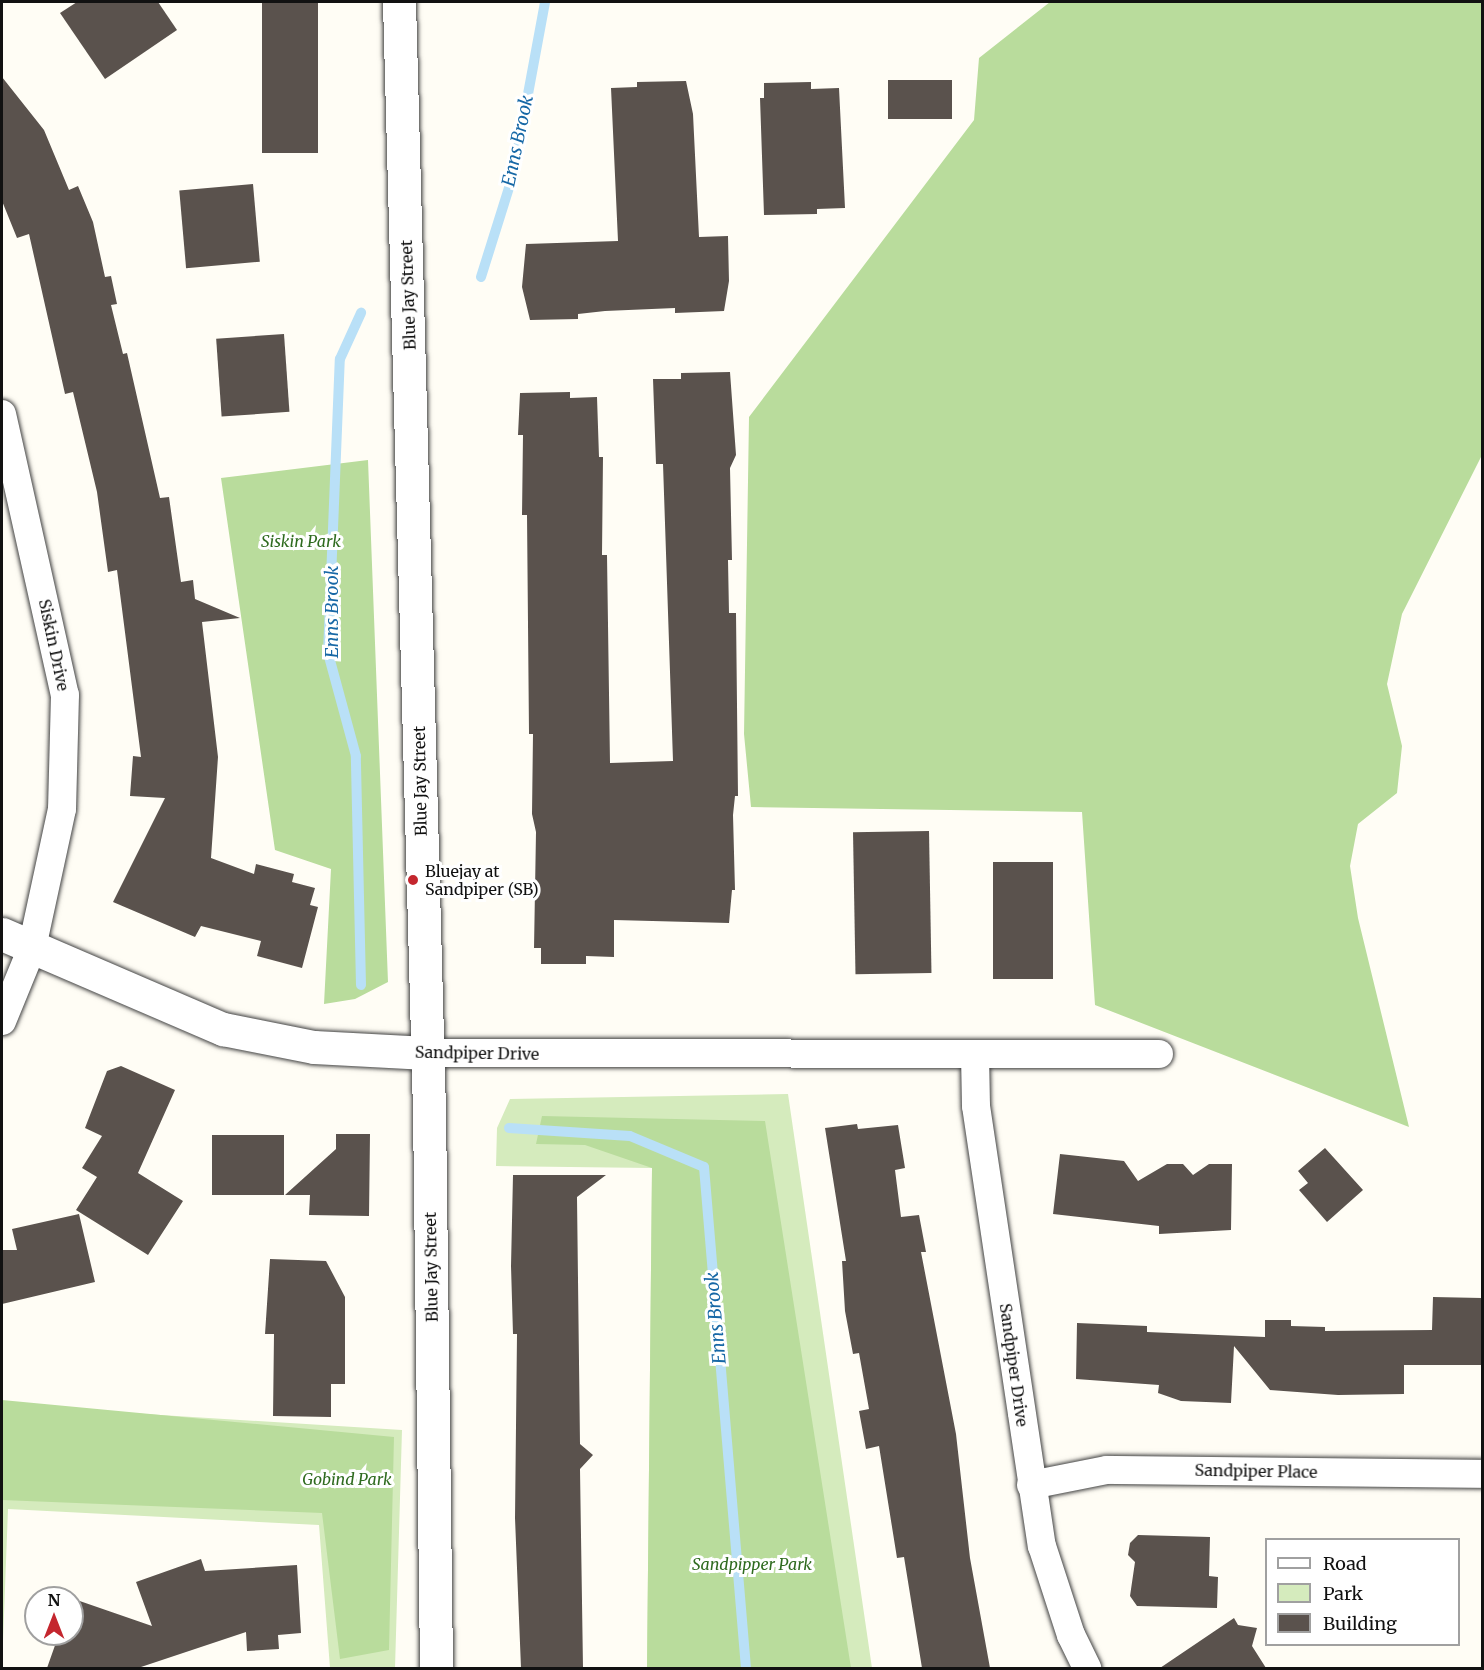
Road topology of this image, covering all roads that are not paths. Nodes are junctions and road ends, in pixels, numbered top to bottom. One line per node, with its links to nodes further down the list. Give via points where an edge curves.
1 (399, 2): 6 (street, Blue Jay Street)
2 (2, 414): 4 (street, Siskin Drive, via 65,695 62,809)
3 (2, 934): 4 (street, Sandpiper Drive)
4 (32, 948): 5 (street, Siskin Drive); 6 (street, Sandpiper Drive, via 224,1029 314,1047)
5 (2, 1021)
6 (427, 1053): 7 (street, Sandpiper Drive); 11 (street, Blue Jay Street)
7 (975, 1054): 8 (street, Sandpiper Drive); 10 (street, Sandpiper Drive, via 976,1106)
8 (1159, 1054)
9 (1482, 1473): 10 (street, Sandpiper Place, via 1107,1470)
10 (1031, 1485): 12 (street, Sandpiper Drive, via 1042,1546 1071,1635)
11 (435, 1668)
12 (1087, 1668)

